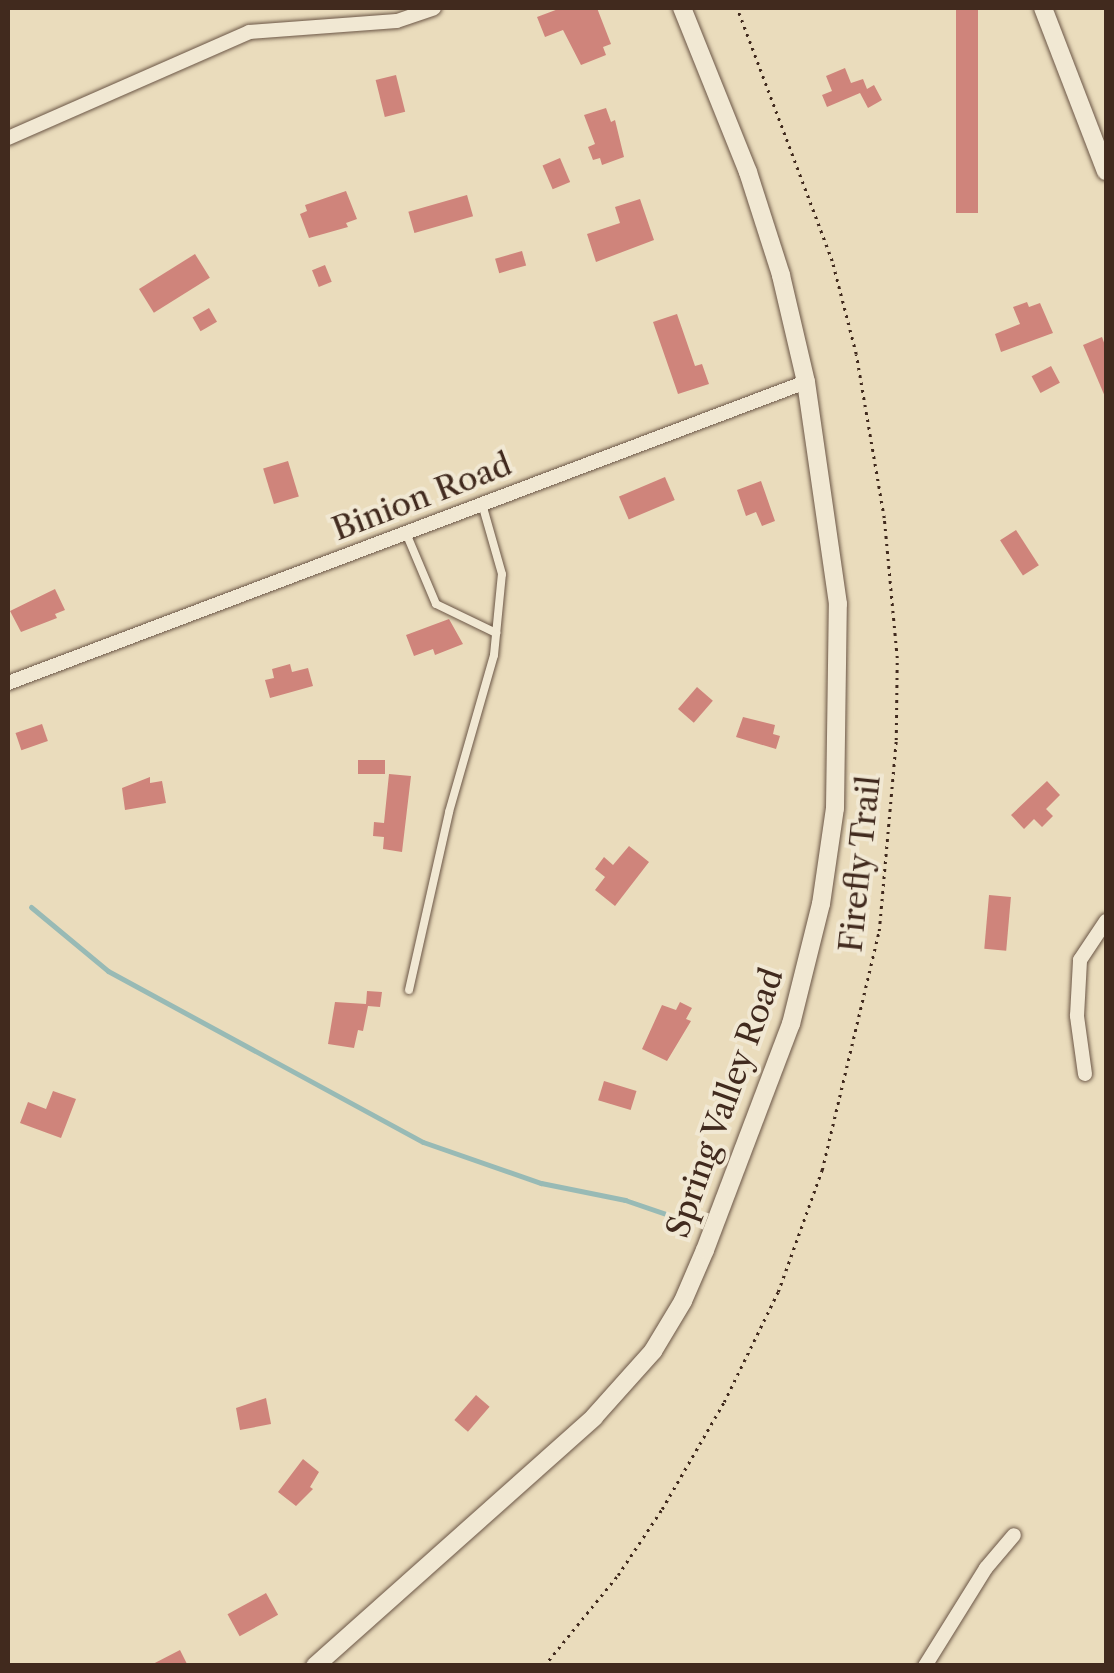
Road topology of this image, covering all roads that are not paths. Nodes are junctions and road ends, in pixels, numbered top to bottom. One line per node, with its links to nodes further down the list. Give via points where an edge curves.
1 (434, 8): 4 (street, via 398,21 249,32)
2 (682, 8): 6 (street, Spring Valley Road, via 748,172)
3 (1043, 8): 5 (street)
4 (8, 138)
5 (1106, 171)
6 (806, 382): 7 (street, Binion Road); 15 (street, Spring Valley Road, via 838,604 836,756 822,904 792,1024 698,1267 653,1351 594,1417)
7 (482, 504): 8 (street, Binion Road); 9 (lane, via 502,574)
8 (406, 533): 9 (lane, via 436,604); 10 (street, Binion Road)
9 (496, 633): 12 (lane)
10 (8, 683)
11 (1106, 921): 13 (street, via 1080,960 1077,1016)
12 (409, 990)
13 (1085, 1074)
14 (1014, 1535): 16 (street)
15 (315, 1666)
16 (925, 1666)

